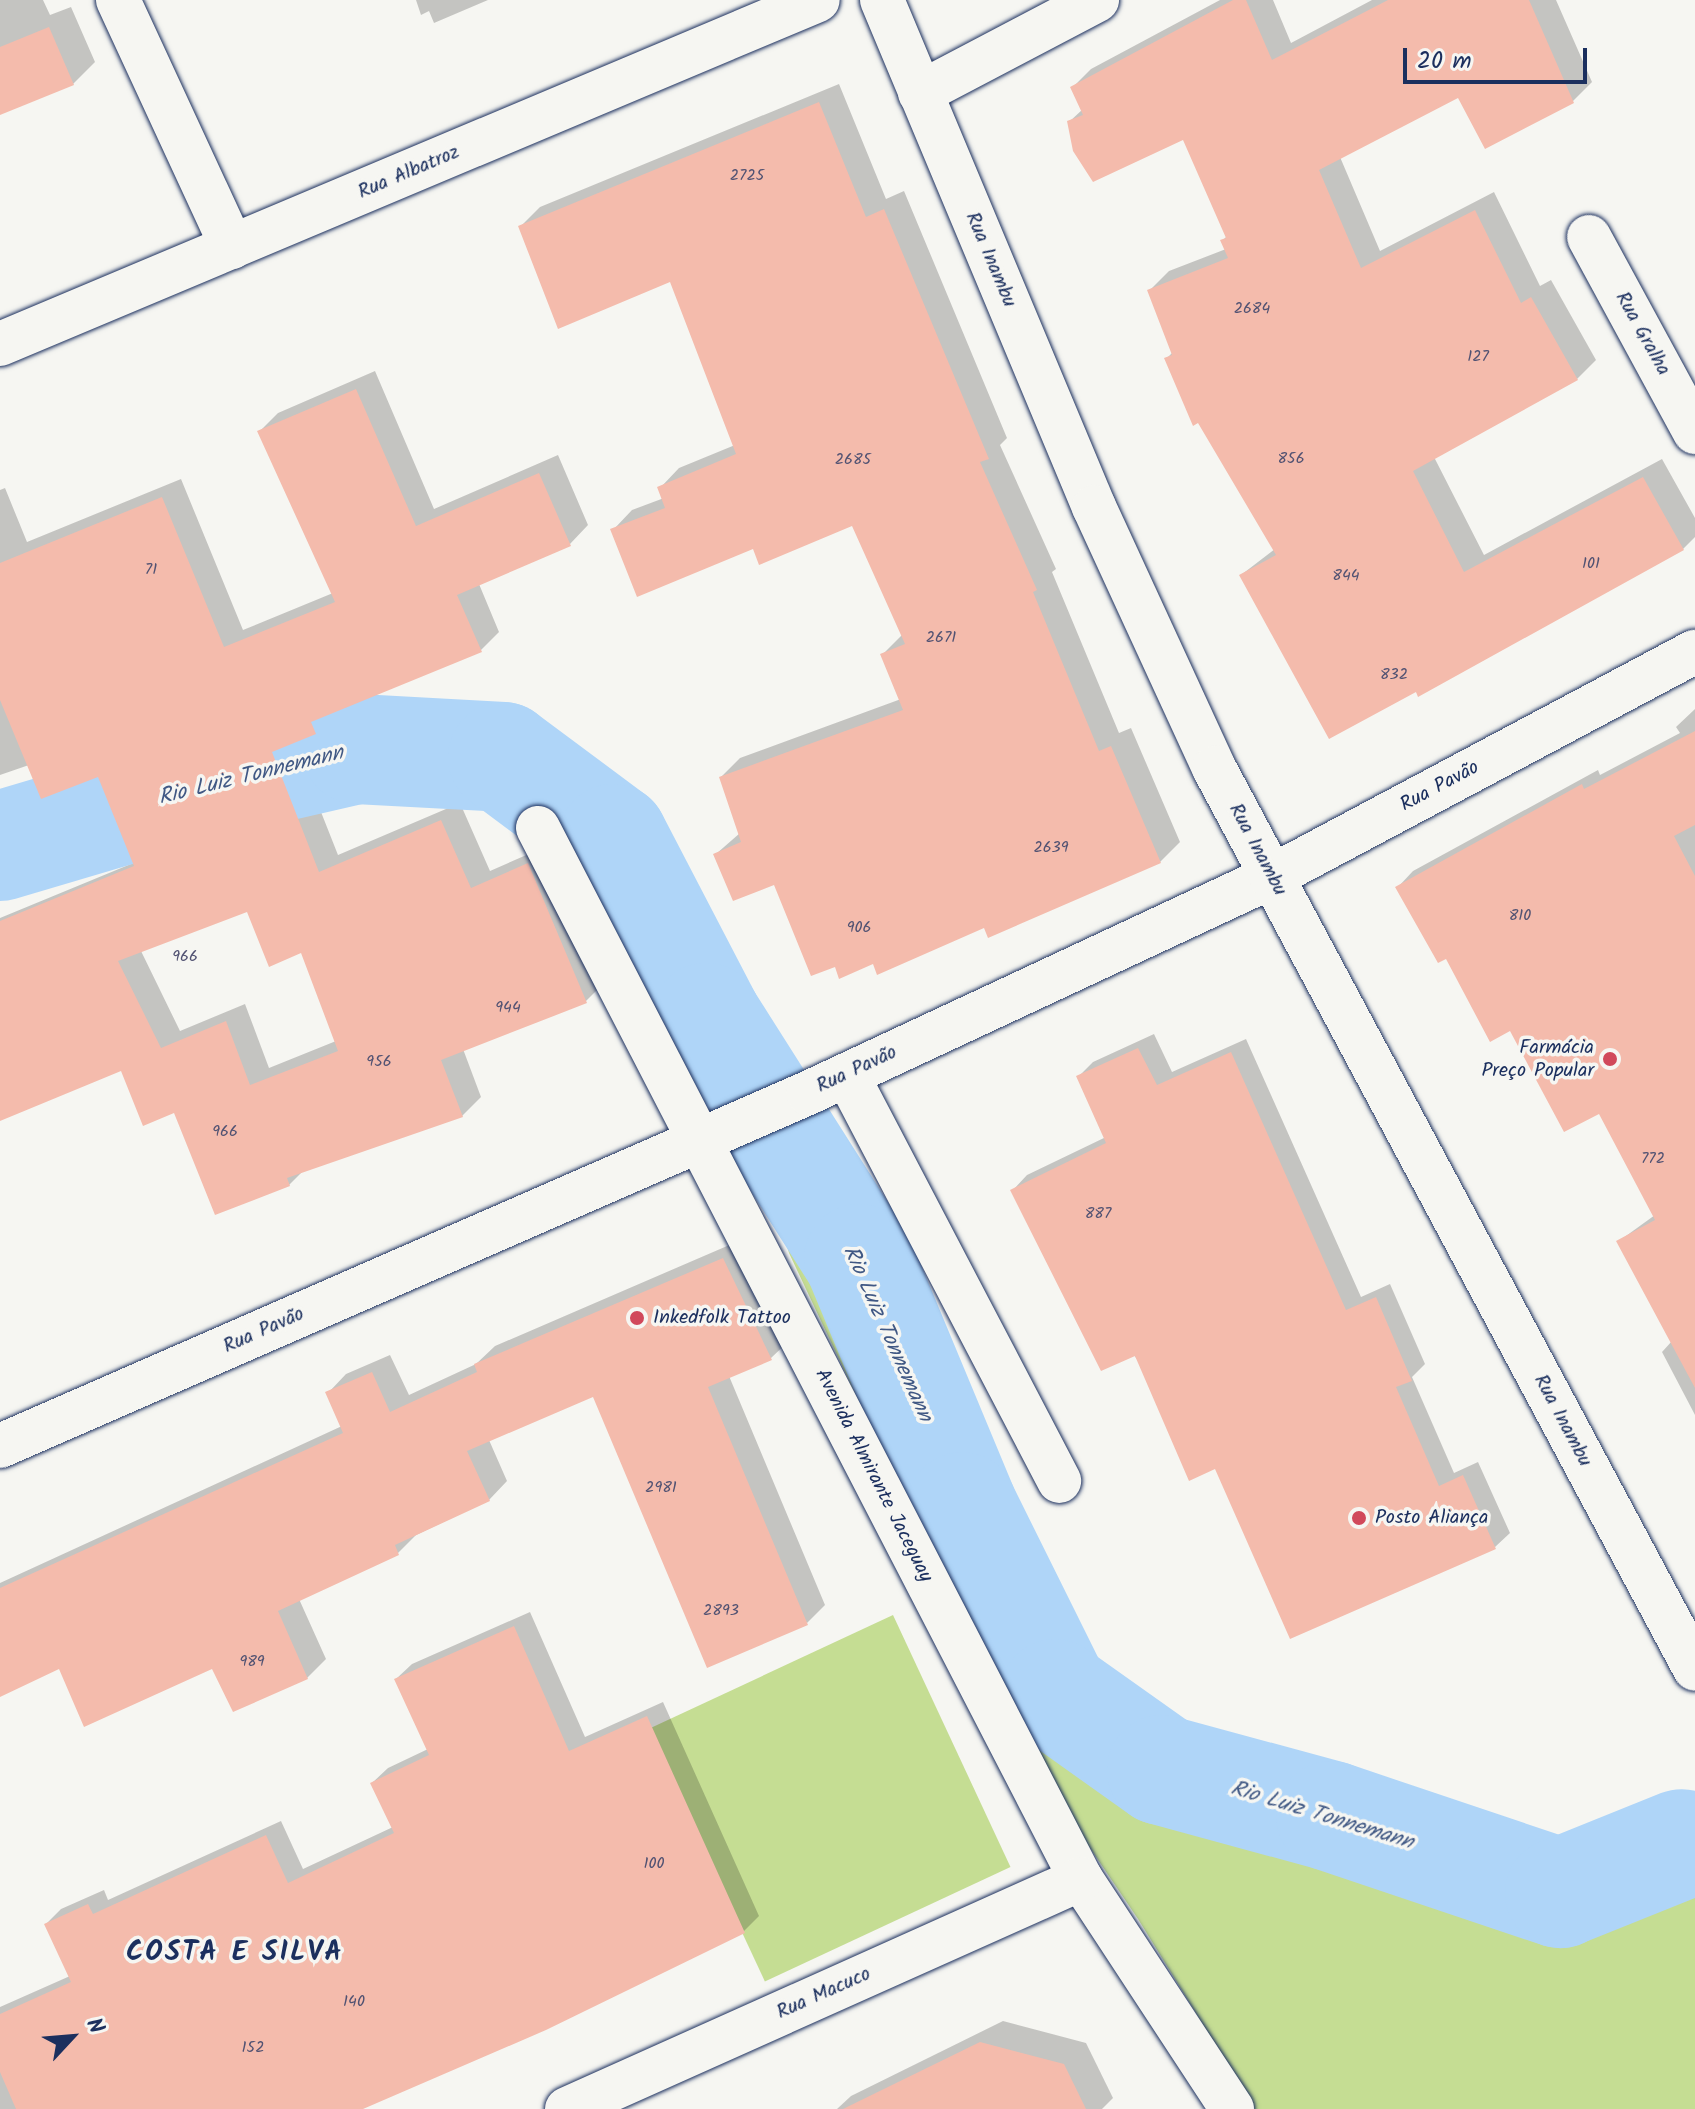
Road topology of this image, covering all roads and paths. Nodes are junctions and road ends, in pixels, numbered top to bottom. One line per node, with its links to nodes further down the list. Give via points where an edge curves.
1 (118, 0): 7 (street)
2 (818, 0): 7 (street, Rua Albatroz)
3 (882, 0): 5 (street, Rua Inambu)
4 (1097, 0): 5 (street)
5 (920, 93): 12 (street, Rua Inambu, via 1113,550)
6 (1589, 237): 9 (street, Rua Gralha)
7 (232, 247): 8 (street, Rua Albatroz)
8 (0, 344)
9 (1695, 432)
10 (1695, 652): 12 (street, Rua Pavão)
11 (538, 828): 14 (street, Avenida Almirante Jaceguay)
12 (1271, 877): 13 (street, Rua Pavão); 17 (street, Rua Inambu)
13 (828, 1084): 14 (street, Rua Pavão); 16 (street)
14 (714, 1134): 15 (street, Rua Pavão); 18 (street, Avenida Almirante Jaceguay)
15 (0, 1446)
16 (1059, 1481)
17 (1690, 1647)
18 (1081, 1879): 19 (street, Rua Macuco); 20 (street, Avenida Almirante Jaceguay)
19 (567, 2109)
20 (1232, 2109)

